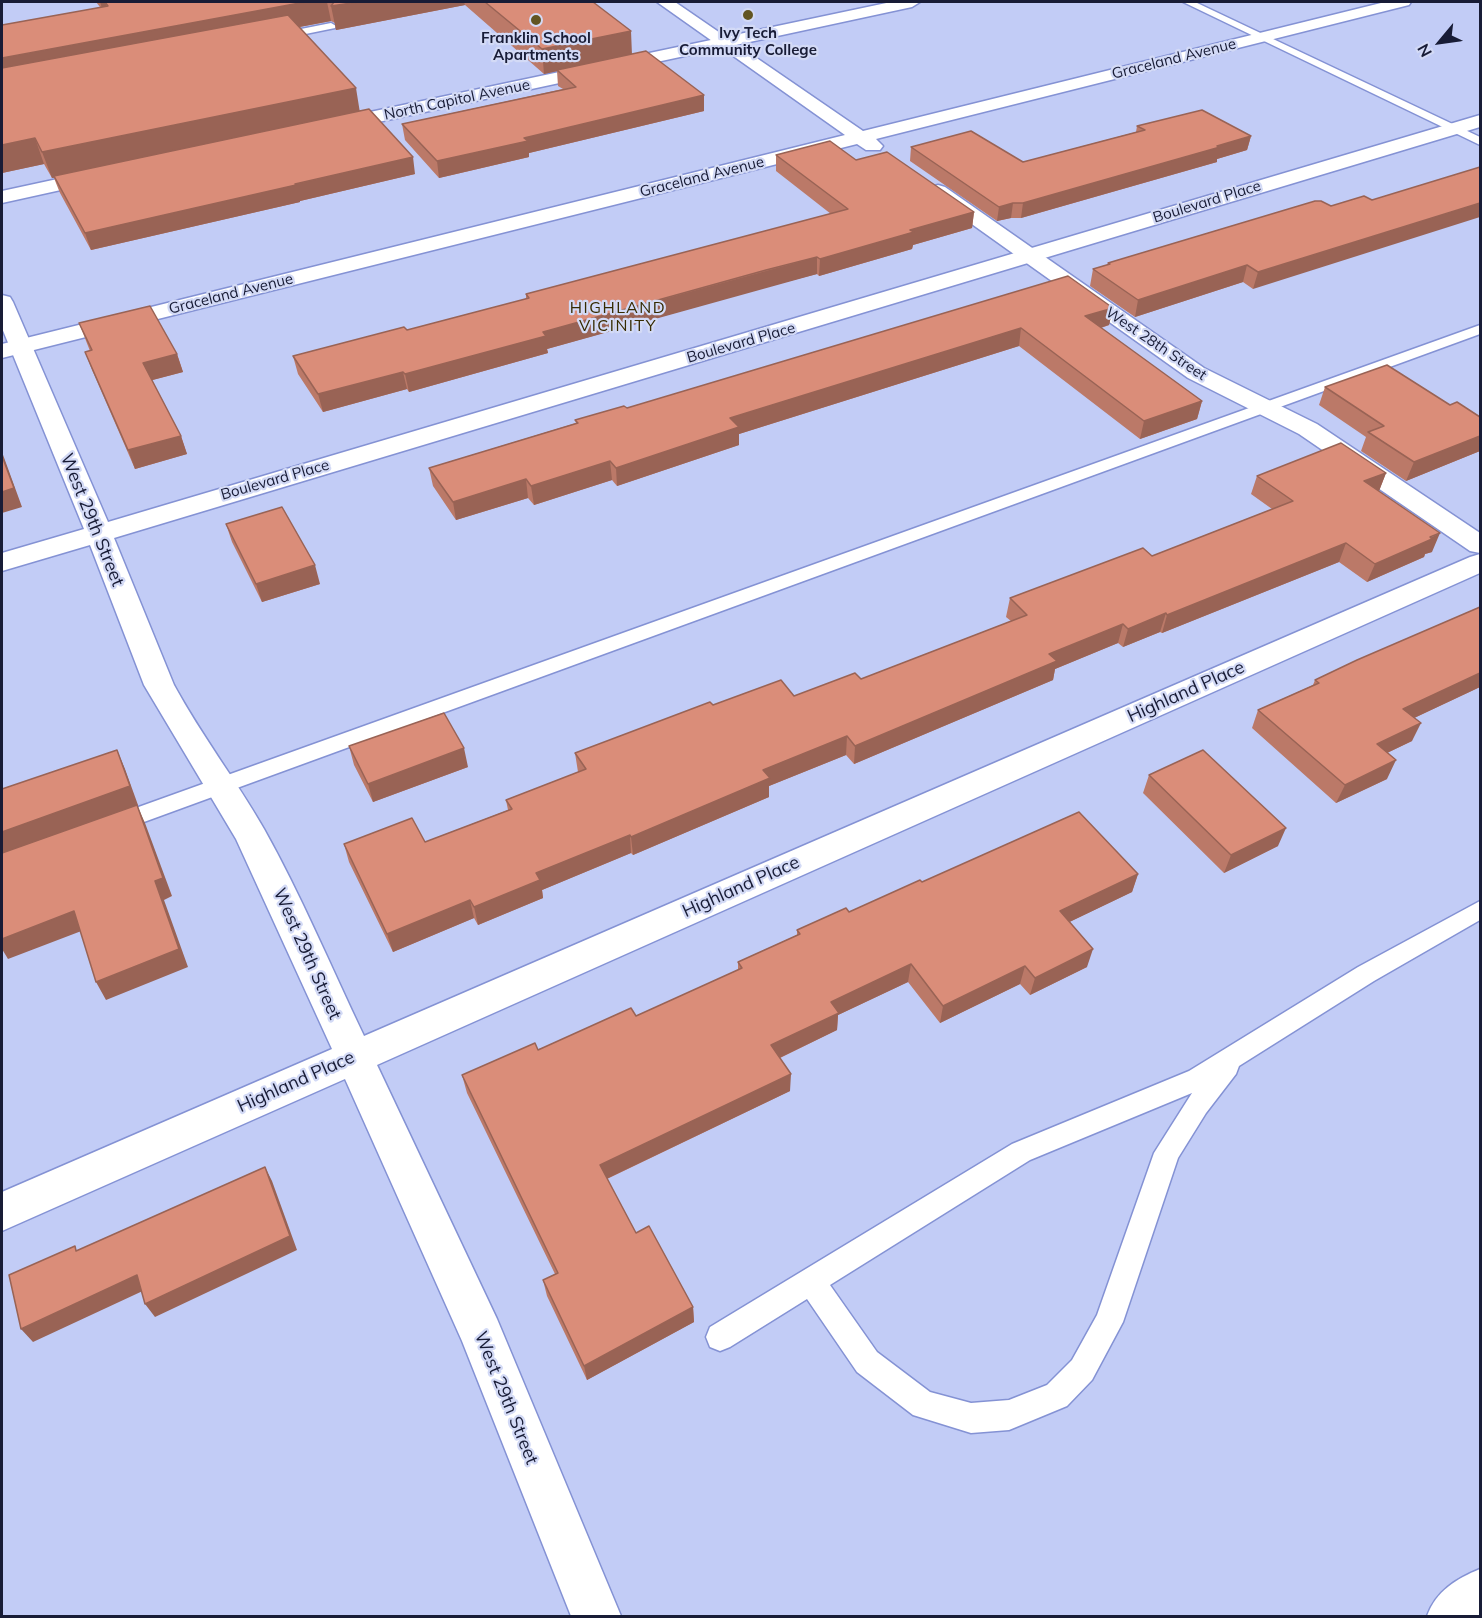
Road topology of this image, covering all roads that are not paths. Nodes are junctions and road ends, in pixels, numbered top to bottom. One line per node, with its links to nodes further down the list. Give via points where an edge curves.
1 (665, 2): 8 (main road)
2 (912, 2): 8 (main road, North Capitol Avenue)
3 (1188, 2): 6 (lane)
4 (1403, 2): 6 (main road, Graceland Avenue)
5 (331, 26): 7 (lane)
6 (1260, 37): 10 (lane); 12 (main road, Graceland Avenue)
7 (262, 39)
8 (724, 43): 11 (main road, North Capitol Avenue); 12 (main road)
9 (1480, 121): 10 (main road, Boulevard Place)
10 (1455, 128): 13 (lane); 18 (main road, Boulevard Place)
11 (318, 129)
12 (862, 138): 14 (main road); 21 (main road, Graceland Avenue)
13 (1480, 141)
14 (891, 158)
15 (121, 171): 17 (main road)
16 (920, 178): 18 (main road, West 28th Street)
17 (2, 197)
18 (1032, 257): 22 (main road, West 28th Street, via 1196,373); 23 (main road, Boulevard Place)
19 (2, 302): 21 (main road, West 29th Street)
20 (1480, 329): 22 (lane)
21 (11, 349): 23 (main road, West 29th Street)
22 (1262, 408): 24 (main road, West 28th Street, via 1331,443); 27 (lane)
23 (99, 533): 25 (main road, Boulevard Place); 27 (main road, West 29th Street, via 159,685 199,755)
24 (1480, 545)
25 (2, 562)
26 (1480, 563): 31 (main road, Highland Place)
27 (222, 785): 28 (lane); 31 (main road, West 29th Street, via 283,901)
28 (101, 828)
29 (1480, 910): 30 (lane, via 1366,974)
30 (1236, 1056): 33 (lane, via 1198,1079 1021,1152); 33 (lane, via 1197,1105 1167,1153 1109,1322 1082,1370 1057,1396 1009,1415 971,1418 923,1405 867,1362)
31 (353, 1057): 32 (main road, Highland Place); 36 (main road, West 29th Street, via 481,1334)
32 (2, 1212)
33 (812, 1282): 34 (lane)
34 (720, 1337)
35 (1480, 1594): 37 (main road)
36 (596, 1617)
37 (1452, 1617)

